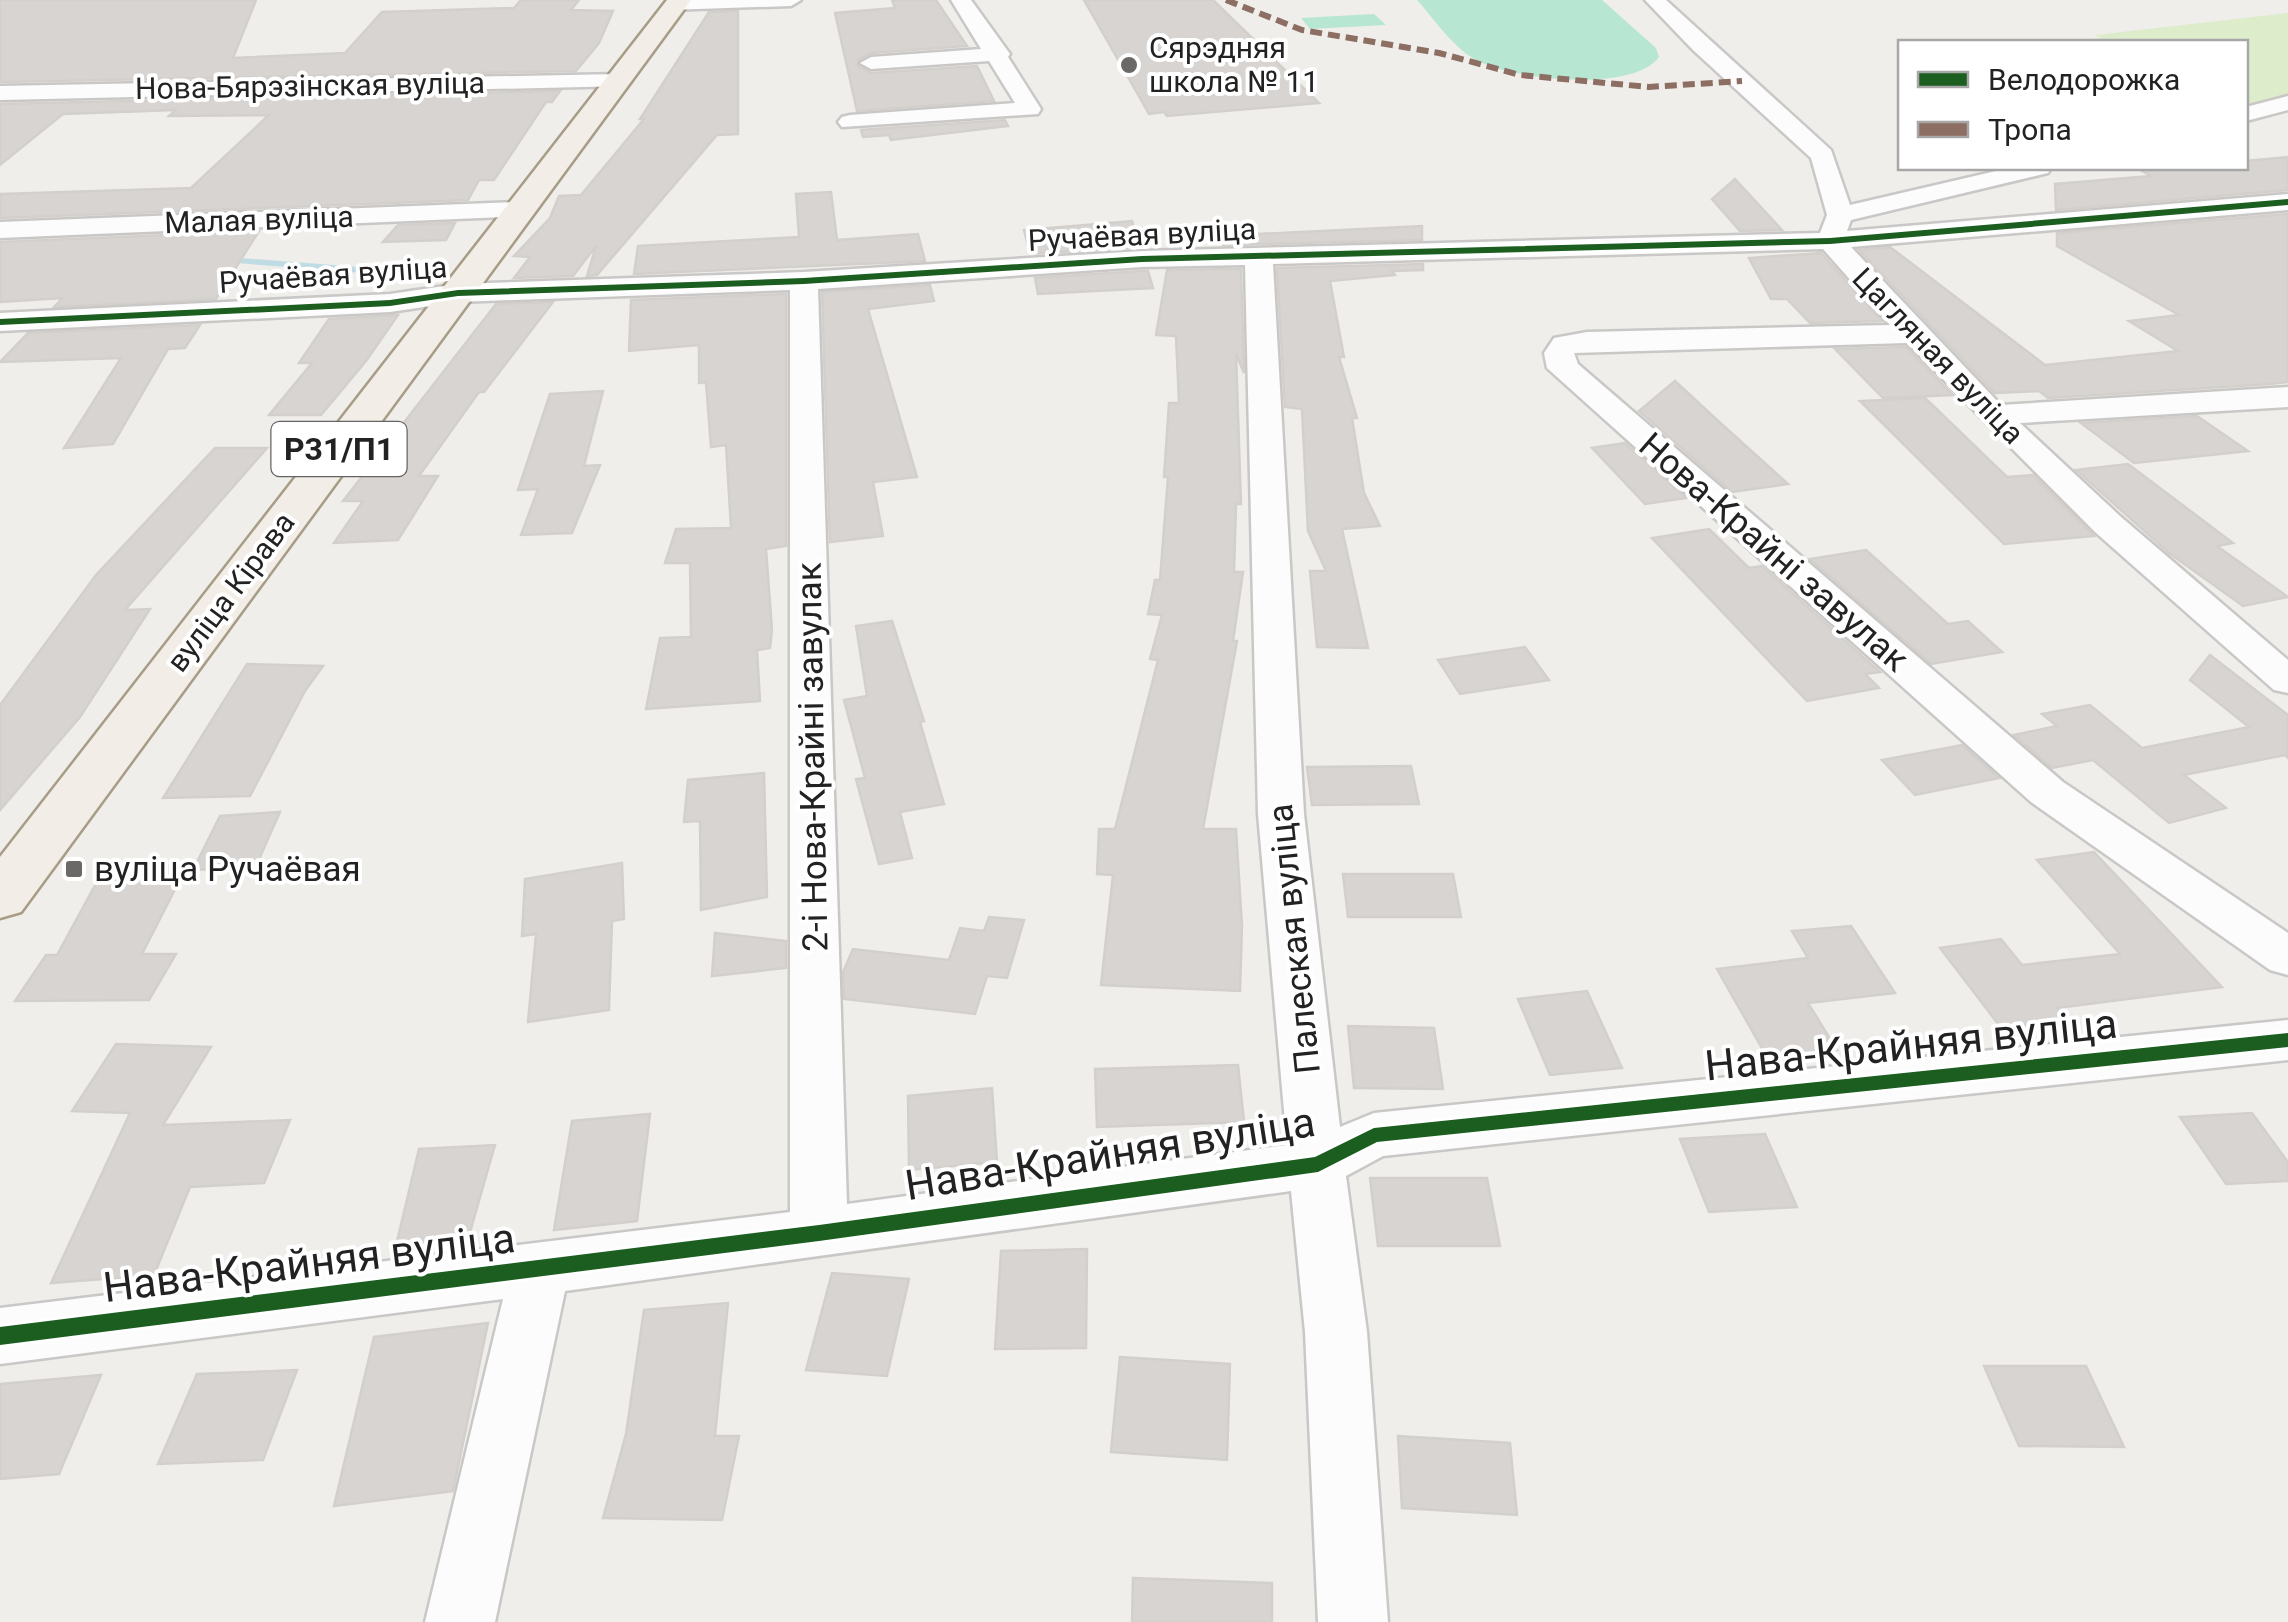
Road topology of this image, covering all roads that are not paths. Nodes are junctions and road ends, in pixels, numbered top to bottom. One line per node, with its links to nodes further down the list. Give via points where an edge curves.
1 (791, 0): 4 (street)
2 (962, 0): 5 (street)
3 (1655, 0): 15 (street, Цагляная вуліца, via 1814,144 1829,168)
4 (677, 3): 7 (main road, вуліца Кірава / Р31/П1)
5 (999, 54): 6 (street); 11 (street, via 1030,109)
6 (871, 64)
7 (620, 80): 8 (street, Нова-Бярэзінская вуліца); 14 (main road, вуліца Кірава / Р31/П1)
8 (0, 93)
9 (2288, 104): 10 (street)
10 (2248, 114)
11 (850, 122)
12 (2024, 170): 15 (street)
13 (2288, 202): 15 (street, Ручаёвая вуліца)
14 (518, 210): 16 (street, Малая вуліца); 19 (main road, вуліца Кірава / Р31/П1)
15 (1835, 228): 17 (street, Ручаёвая вуліца); 21 (street, Цагляная вуліца)
16 (0, 230)
17 (1259, 255): 18 (street, Ручаёвая вуліца); 29 (street, Палеская вуліца, via 1280,814)
18 (804, 282): 19 (street, Ручаёвая вуліца); 30 (street, 2-і Нова-Крайні завулак)
19 (458, 293): 20 (street, Ручаёвая вуліца, via 390,303); 26 (main road, вуліца Кірава / Р31/П1)
20 (0, 322)
21 (1914, 334): 23 (street, Цагляная вуліца); 27 (street, Нова-Крайні завулак, via 1587,340 1565,344 1559,354 1563,368 2047,792)
22 (2274, 399): 23 (street); 24 (street)
23 (1994, 416): 25 (street, Цагляная вуліца, via 2146,561)
24 (2288, 418)
25 (2288, 681)
26 (0, 898)
27 (2288, 957)
28 (2288, 1040): 29 (street, Нава-Крайняя вуліца, via 1374,1134)
29 (1318, 1164): 30 (street, Нава-Крайняя вуліца); 34 (street, Палеская вуліца, via 1336,1332)
30 (819, 1233): 31 (street, Нава-Крайняя вуліца)
31 (540, 1268): 32 (street, Нава-Крайняя вуліца); 33 (street)
32 (0, 1336)
33 (460, 1622)
34 (1353, 1622)

